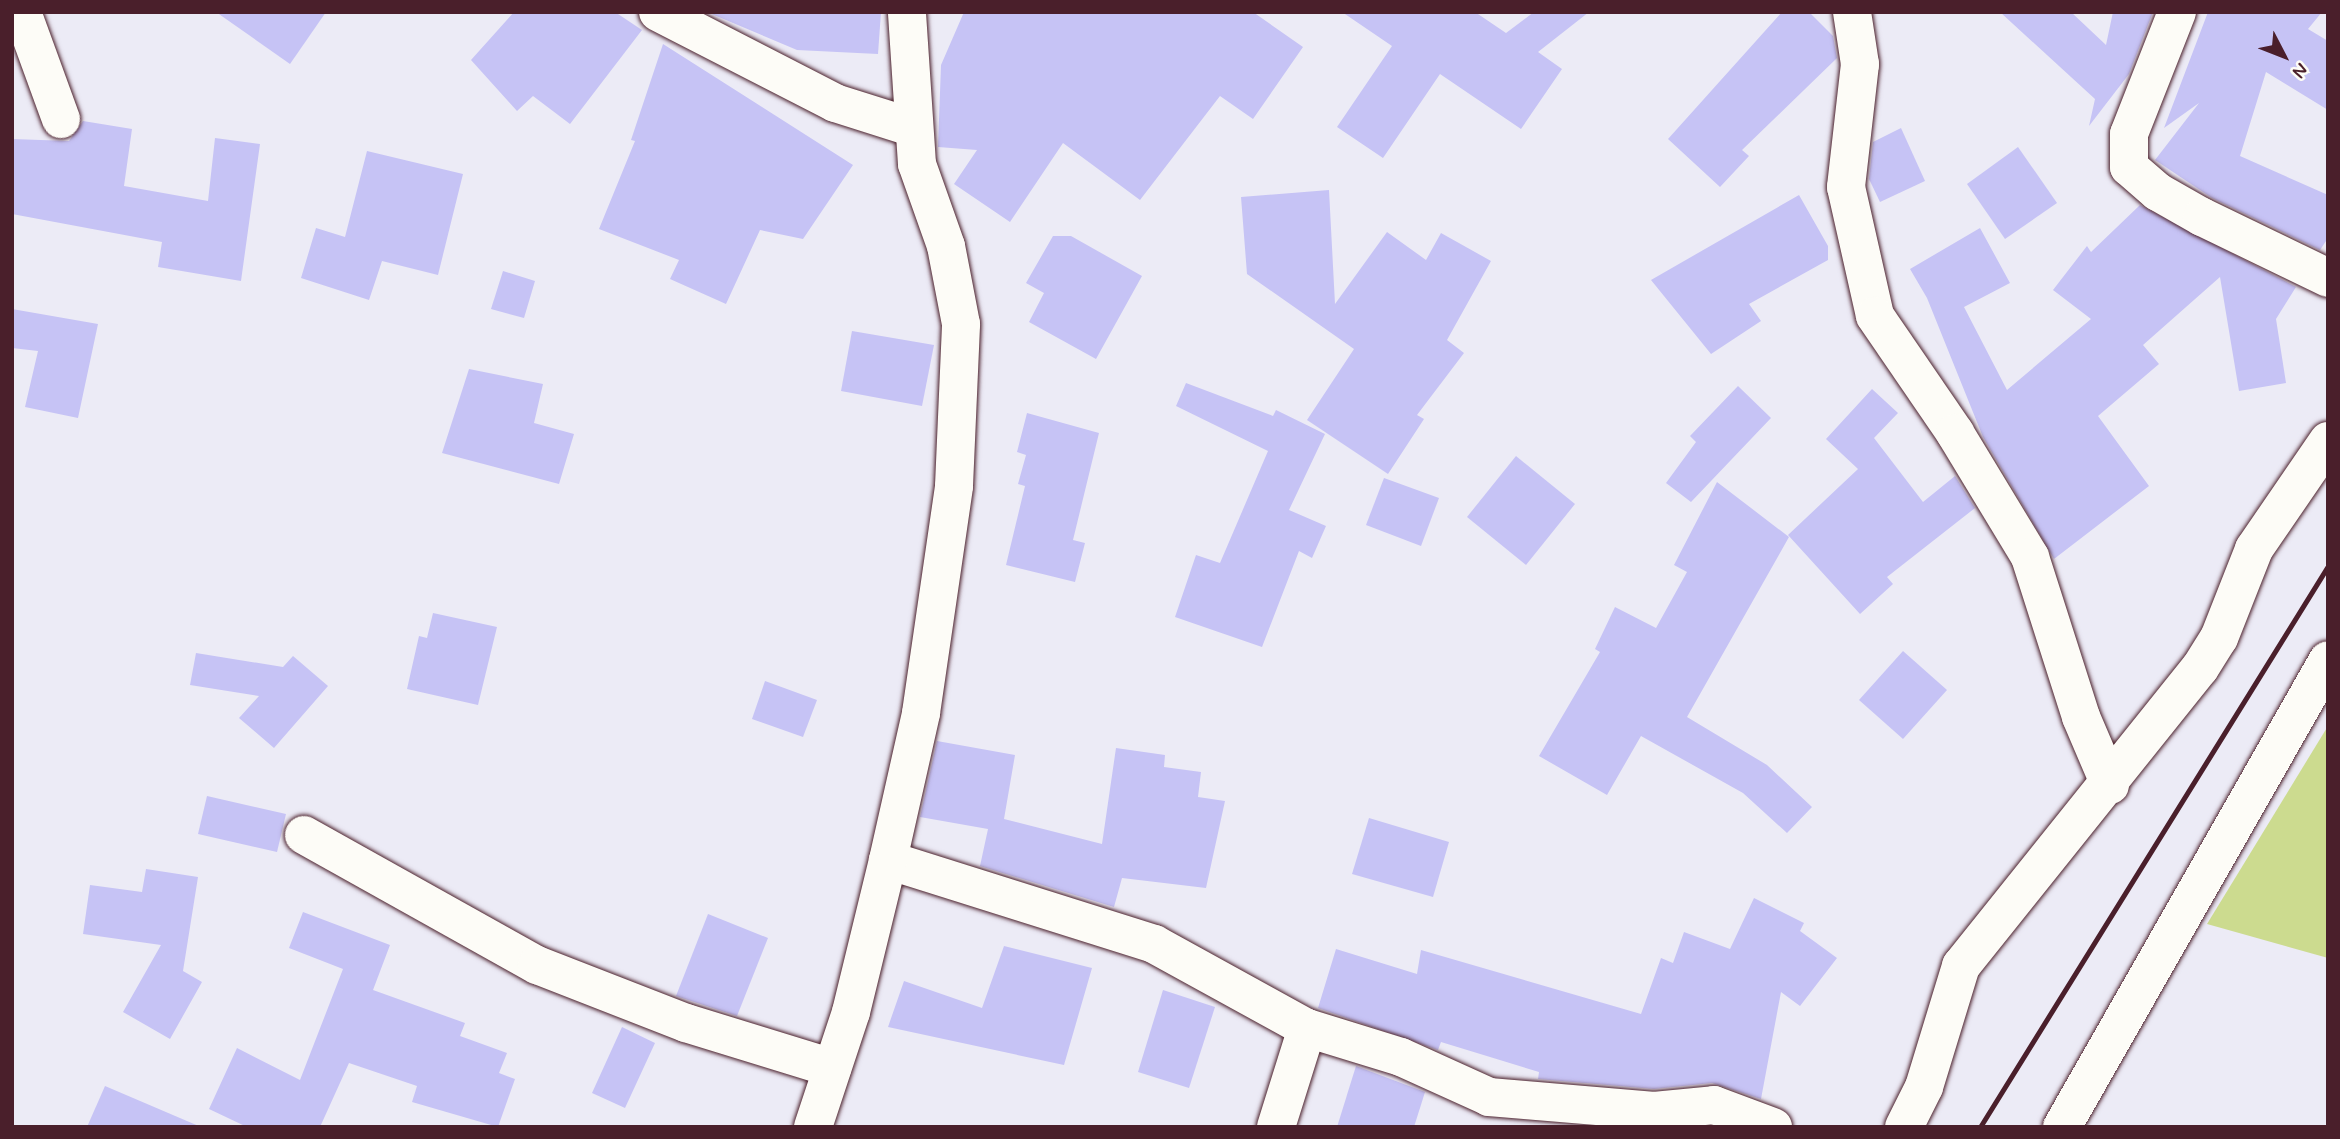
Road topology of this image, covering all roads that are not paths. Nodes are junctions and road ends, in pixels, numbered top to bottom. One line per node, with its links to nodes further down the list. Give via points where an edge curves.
1 (22, 12): 6 (street)
2 (658, 12): 7 (street, via 835,103)
3 (907, 12): 7 (street)
4 (1852, 12): 11 (street, via 1860,64 1846,187 1875,316 1955,433 2030,557 2081,717)
5 (2177, 12): 8 (street, via 2130,134 2129,167 2158,192 2202,217)
6 (61, 119)
7 (911, 127): 13 (street, via 916,164 955,282 961,367 954,486 921,713)
8 (2328, 278)
9 (2328, 441): 11 (street, via 2254,549 2219,638 2200,668)
10 (2328, 660): 20 (street)
11 (2110, 785): 19 (street, via 1961,966 1928,1075)
12 (304, 835): 15 (street, via 537,965 686,1023)
13 (888, 860): 14 (street, via 1154,944); 15 (street)
14 (1307, 1028): 17 (street); 18 (street, via 1401,1057 1489,1097 1654,1111 1714,1105)
15 (832, 1068): 16 (street)
16 (813, 1127)
17 (1276, 1127)
18 (1773, 1127)
19 (1904, 1127)
20 (2062, 1127)

